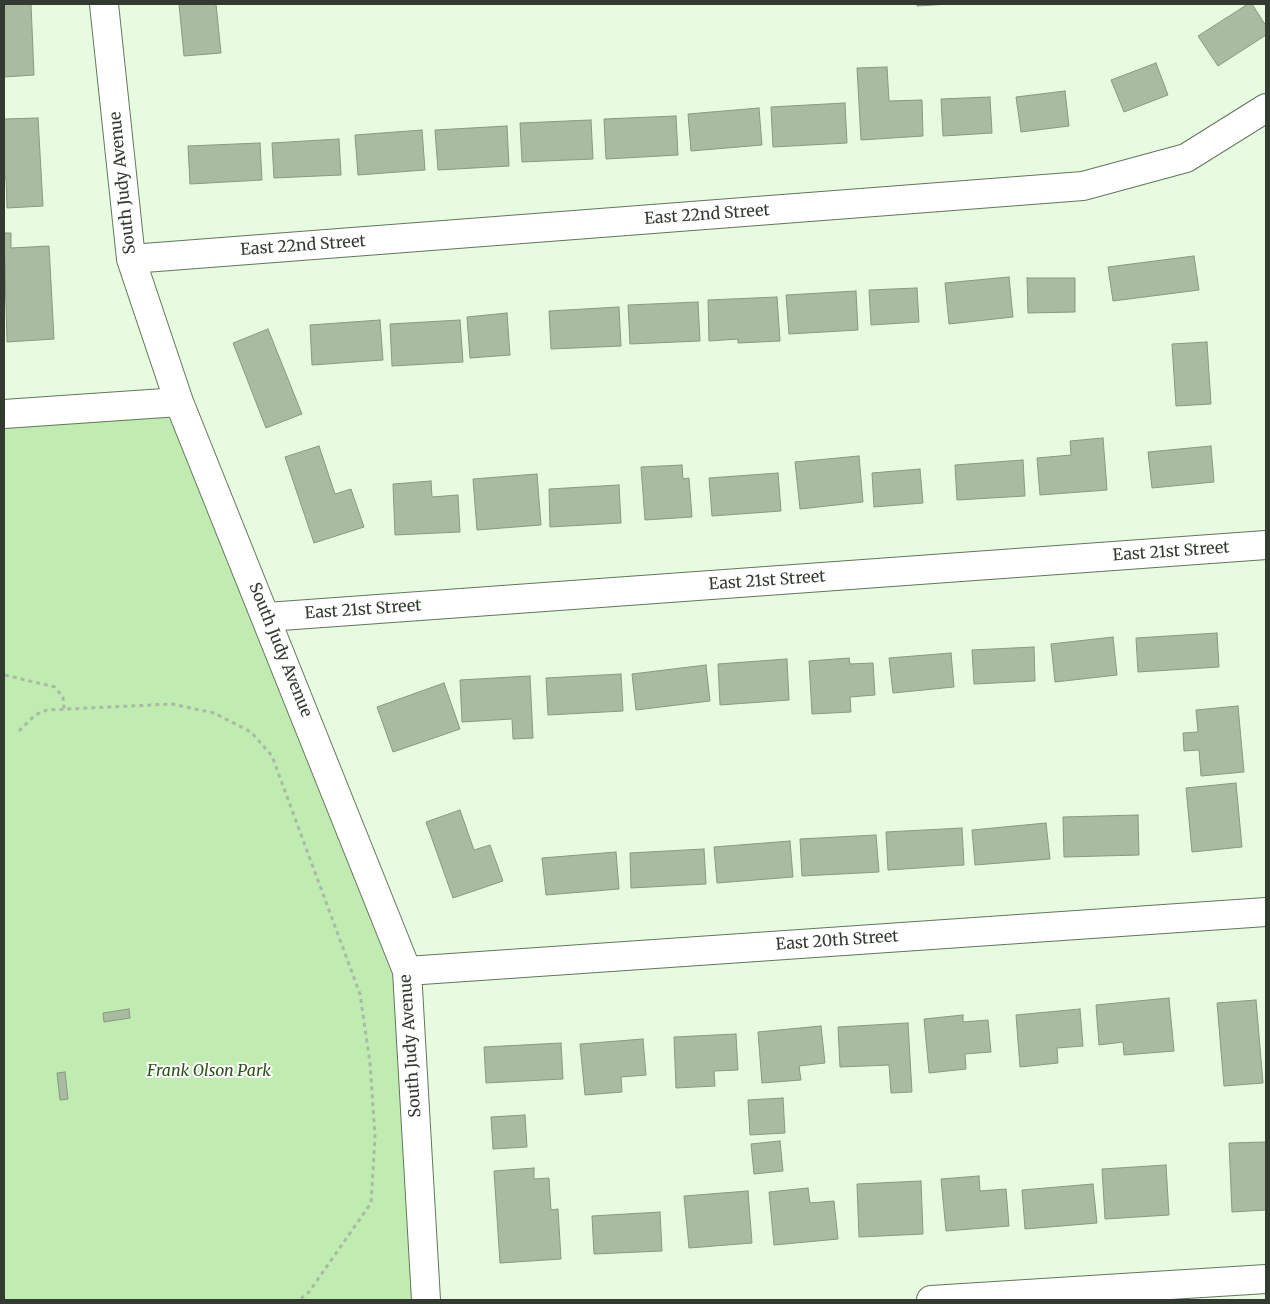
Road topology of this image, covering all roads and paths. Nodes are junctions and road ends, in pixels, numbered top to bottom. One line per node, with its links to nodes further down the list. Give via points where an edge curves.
1 (104, 4): 3 (street, South Judy Avenue)
2 (1266, 108): 3 (street, East 22nd Street, via 1186,158 1083,186)
3 (131, 259): 4 (street, South Judy Avenue)
4 (179, 402): 5 (street); 7 (street, South Judy Avenue)
5 (4, 414)
6 (1266, 546): 7 (street, East 21st Street)
7 (267, 617): 12 (street, South Judy Avenue)
8 (5, 675): 9 (path, via 55,687 63,697)
9 (64, 709): 10 (path, via 35,715); 14 (path, via 172,704 214,713 251,732 272,756 360,994 370,1063 374,1137 371,1203 314,1285)
10 (19, 731)
11 (1266, 912): 12 (street, East 20th Street)
12 (407, 970): 15 (street, South Judy Avenue)
13 (1266, 1279): 16 (street)
14 (299, 1300)
15 (426, 1300)
16 (930, 1300)

